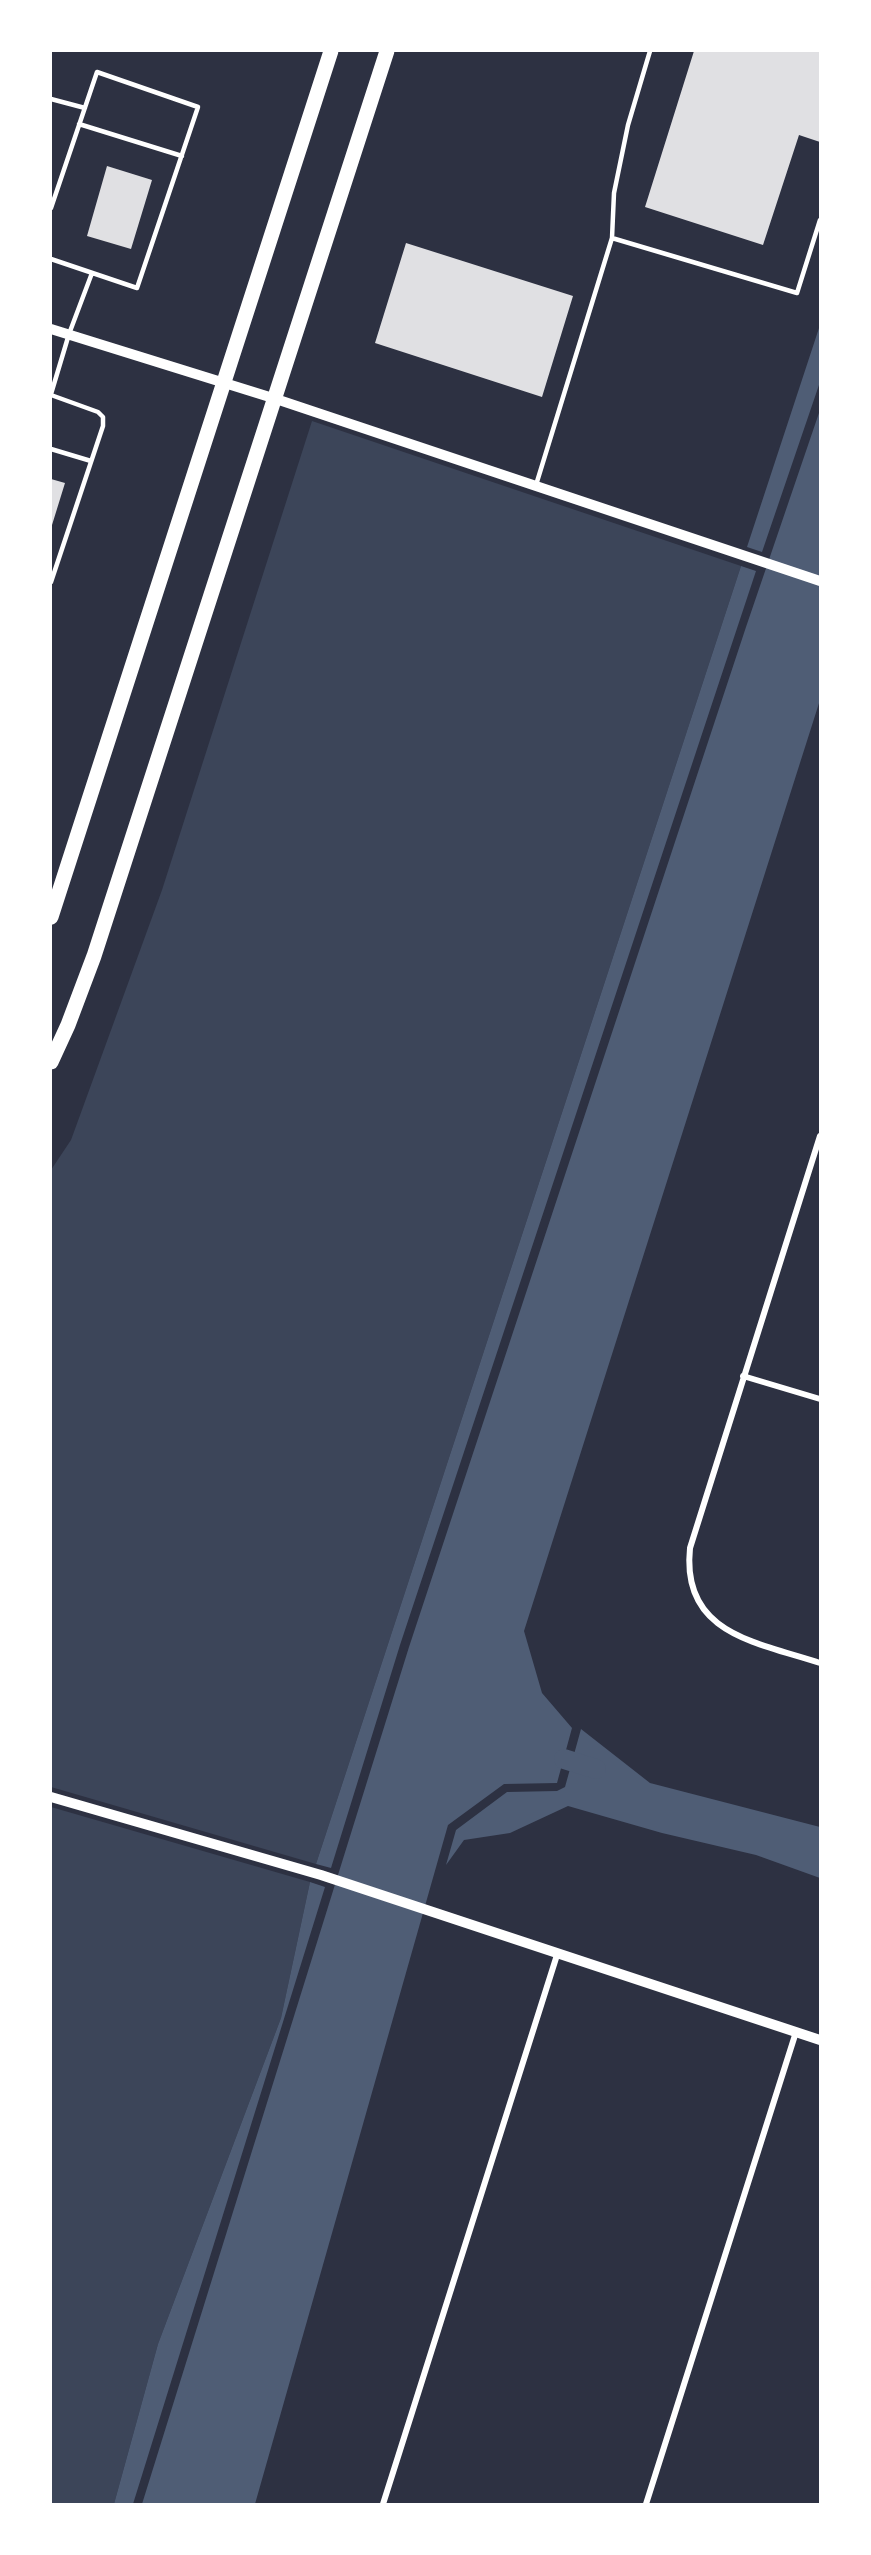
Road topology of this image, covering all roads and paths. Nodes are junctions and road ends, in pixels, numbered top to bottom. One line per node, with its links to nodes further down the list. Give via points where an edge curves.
1 (331, 51): 15 (main road)
2 (387, 51): 17 (main road)
3 (650, 51): 10 (lane, via 628,125 614,193)
4 (51, 99): 5 (lane)
5 (85, 108): 6 (lane); 7 (lane, via 97,72 198,107)
6 (79, 124): 7 (lane); 8 (lane)
7 (182, 156): 12 (lane, via 137,288)
8 (51, 208)
9 (820, 219): 10 (lane, via 797,293)
10 (612, 238): 20 (lane)
11 (51, 259): 12 (lane)
12 (92, 273): 14 (lane)
13 (51, 329): 14 (street)
14 (69, 334): 15 (street); 16 (lane)
15 (223, 383): 17 (street); 23 (main road)
16 (51, 395): 19 (lane, via 92,409 103,417)
17 (276, 399): 20 (street); 24 (main road, via 94,956)
18 (51, 449): 19 (lane)
19 (92, 461): 22 (lane)
20 (535, 486): 21 (street)
21 (820, 581)
22 (51, 582)
23 (51, 917)
24 (51, 1062)
25 (820, 1136): 26 (street)
26 (743, 1376): 27 (street); 28 (street, via 690,1548 690,1581 705,1613 732,1635)
27 (820, 1400)
28 (820, 1663)
29 (51, 1797): 30 (street, via 321,1875)
30 (557, 1955): 31 (street); 33 (street)
31 (796, 2032): 32 (street); 34 (street)
32 (820, 2040)
33 (383, 2504)
34 (646, 2504)

